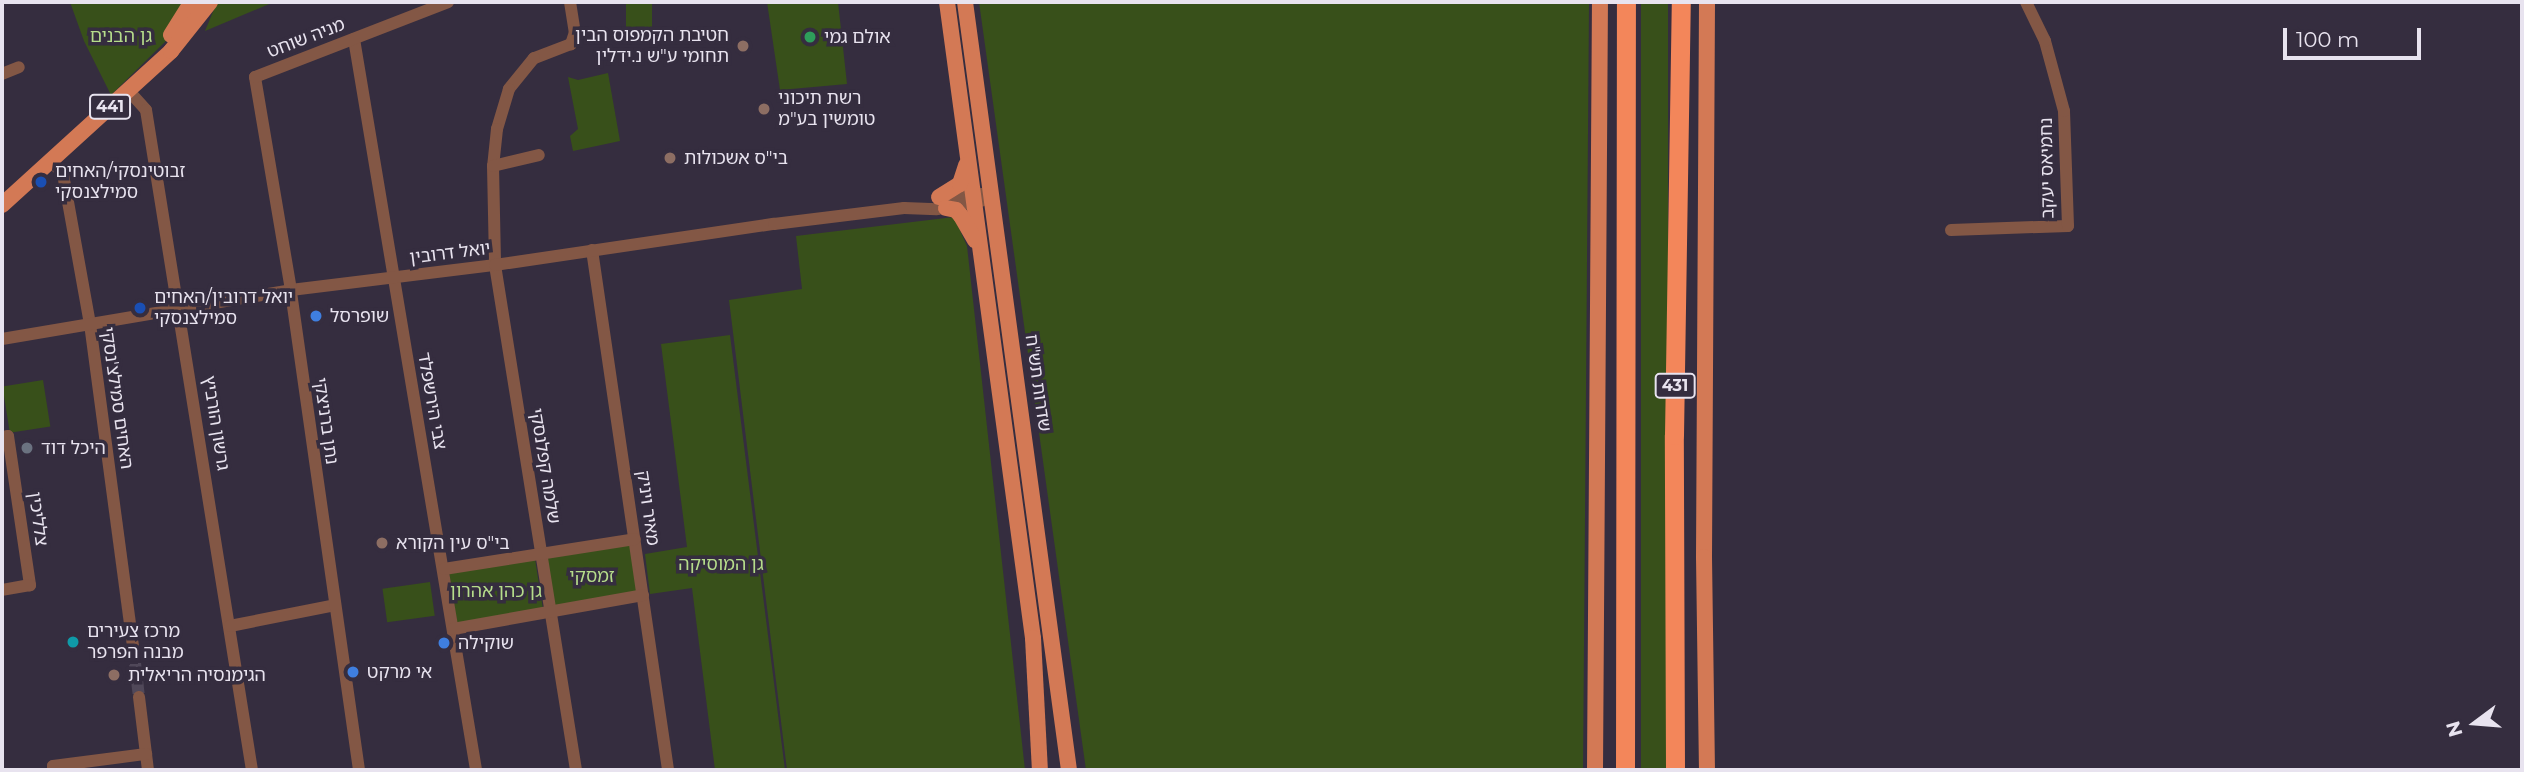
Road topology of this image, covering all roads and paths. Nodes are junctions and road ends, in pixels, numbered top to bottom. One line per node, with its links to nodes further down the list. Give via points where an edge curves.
1 (192, 2): 22 (main road, 441, via 161,46)
2 (208, 2): 17 (main road, 441, via 171,51)
3 (448, 2): 13 (street, מניה שוחט)
4 (570, 2): 21 (street, שלמה קפלנסקי, via 575,32 571,44 534,58 509,89 497,129)
5 (947, 2): 18 (main road)
6 (965, 2): 23 (main road, שדרות תש"ח)
7 (1601, 2): 59 (main road)
8 (1625, 2): 60 (highway)
9 (1681, 2): 61 (highway, 431, via 1674,435)
10 (1707, 2): 27 (main road)
11 (1717, 2): 27 (main road)
12 (2026, 2): 28 (street, נחמיאס יעקב, via 2045,41 2064,111 2068,226)
13 (354, 39): 16 (street, מניה שוחט); 32 (street, צבי הירשפלד)
14 (19, 67): 15 (street)
15 (2, 74)
16 (255, 77): 33 (street, נתן ברניצקי)
17 (128, 90): 20 (main road, 441); 34 (street, גרשון הורביץ, via 146,110)
18 (968, 152): 24 (main road); 25 (main road, via 960,184)
19 (539, 155): 21 (street)
20 (51, 161): 26 (main road, 441); 35 (street, האחים סמילצ'נסקי, via 63,174)
21 (493, 166): 31 (street, שלמה קפלנסקי)
22 (2, 192)
23 (992, 195): 24 (street, יואל דרובין); 58 (main road, שדרות תש"ח)
24 (973, 198): 25 (street, יואל דרובין); 30 (main road)
25 (942, 203): 29 (street, יואל דרובין); 30 (main road, via 961,216)
26 (2, 205)
27 (1705, 224): 62 (main road)
28 (1951, 230)
29 (592, 250): 31 (street, יואל דרובין); 38 (street, מאיר ויניק)
30 (981, 250): 57 (main road, via 1033,638)
31 (495, 265): 32 (street, יואל דרובין); 39 (street, שלמה קפלנסקי)
32 (392, 278): 33 (street, יואל דרובין); 40 (street, צבי הירשפלד)
33 (290, 290): 34 (street, יואל דרובין); 43 (street, נתן ברניצקי)
34 (180, 308): 35 (street, יואל דרובין); 45 (street, גרשון הורביץ)
35 (90, 324): 36 (street, יואל דרובין); 47 (street, האחים סמילצ'נסקי)
36 (2, 340)
37 (2, 437): 41 (street, צלליכין, via 8,436 30,585)
38 (635, 539): 39 (street); 42 (street, מאיר ויניק)
39 (541, 554): 40 (street); 44 (street, שלמה קפלנסקי)
40 (444, 569): 46 (street, צבי הירשפלד)
41 (2, 590)
42 (643, 595): 44 (street); 56 (street, מאיר ויניק)
43 (335, 605): 45 (street); 53 (street, נתן ברניצקי)
44 (551, 612): 46 (street); 55 (street, שלמה קפלנסקי)
45 (230, 626): 52 (street, גרשון הורביץ)
46 (453, 629): 54 (street, צבי הירשפלד)
47 (133, 646)
48 (139, 697): 49 (street)
49 (146, 754): 50 (street); 51 (street)
50 (53, 768)
51 (148, 770)
52 (252, 770)
53 (359, 770)
54 (476, 770)
55 (576, 770)
56 (668, 770)
57 (1040, 770)
58 (1069, 770)
59 (1595, 770)
60 (1622, 770)
61 (1676, 770)
62 (1707, 770)

